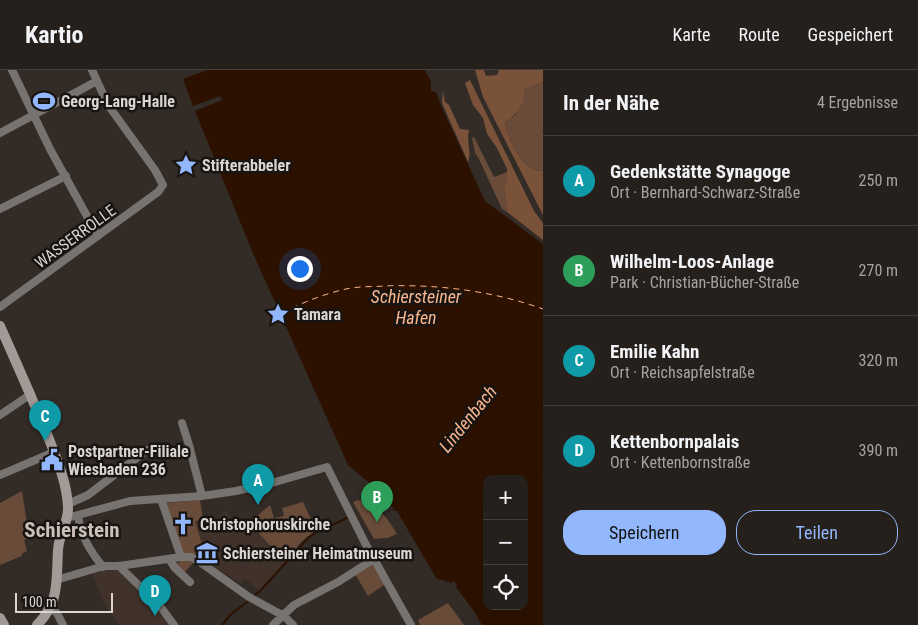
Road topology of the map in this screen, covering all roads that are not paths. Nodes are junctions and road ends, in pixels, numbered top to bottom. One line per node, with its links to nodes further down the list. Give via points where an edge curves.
1 (12, 70): 4 (street)
2 (92, 70): 3 (street)
3 (97, 81): 4 (street); 8 (street, WASSERROLLE, via 114,115 155,170 163,186)
4 (34, 114): 5 (street); 6 (street)
5 (0, 133)
6 (66, 176): 7 (street); 8 (street)
7 (0, 209)
8 (98, 236): 9 (street, WASSERROLLE)
9 (0, 307)
10 (0, 326): 11 (street)
11 (31, 394): 12 (street); 15 (street)
12 (0, 415)
13 (182, 423): 17 (street)
14 (147, 450): 19 (street, via 88,495)
15 (54, 452): 16 (street); 19 (street)
16 (0, 475)
17 (202, 496): 18 (street); 24 (street, via 268,484 327,468)
18 (161, 500): 20 (street, via 122,503); 22 (street)
19 (68, 504): 21 (street)
20 (78, 516): 21 (street); 25 (street, via 82,535)
21 (67, 518): 27 (street, via 58,542)
22 (181, 557): 23 (street); 30 (street, via 197,560)
23 (169, 559): 26 (street); 28 (street)
24 (372, 560): 30 (street, via 294,605); 38 (street)
25 (103, 566): 26 (street); 27 (street)
26 (119, 566): 35 (street, via 160,606)
27 (56, 580): 29 (street)
28 (190, 582)
29 (51, 609): 33 (street); 34 (street)
30 (284, 616): 36 (street); 37 (street)
31 (0, 618): 32 (street)
32 (4, 625)
33 (38, 625)
34 (63, 625)
35 (174, 625)
36 (274, 625)
37 (293, 625)
38 (411, 625)

